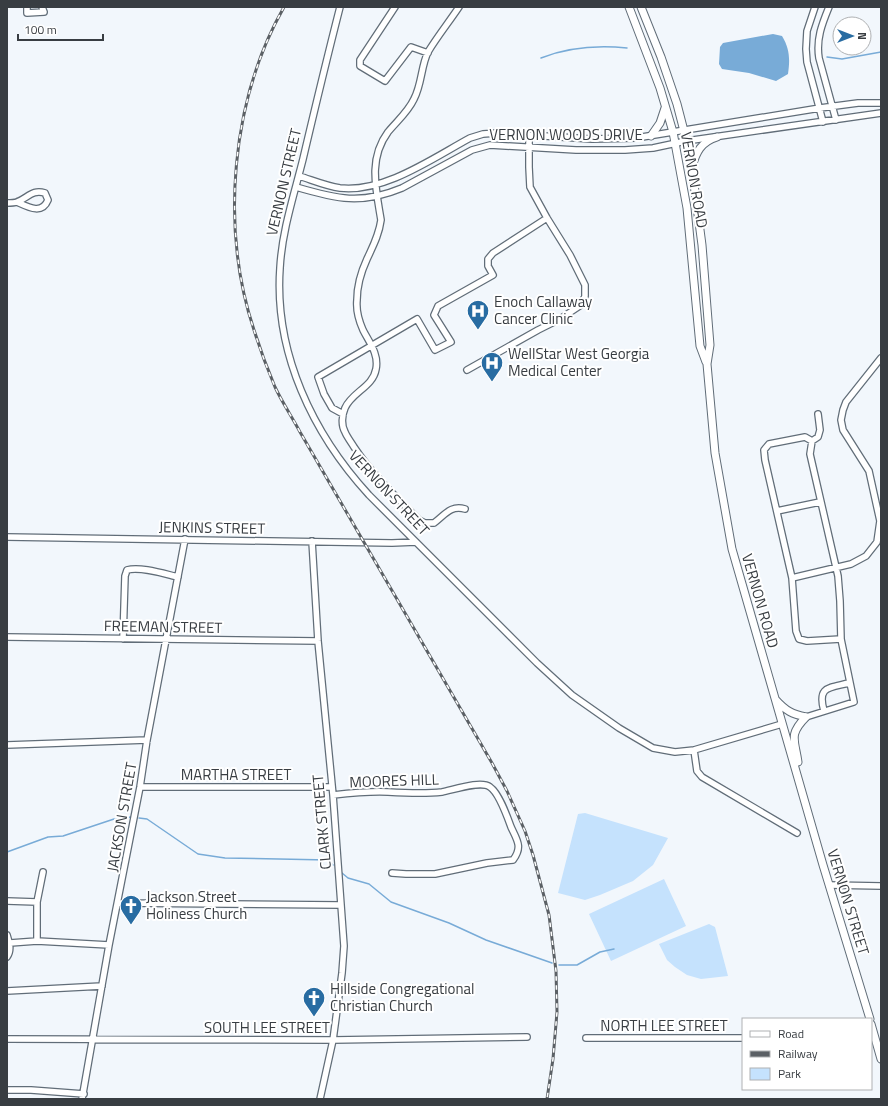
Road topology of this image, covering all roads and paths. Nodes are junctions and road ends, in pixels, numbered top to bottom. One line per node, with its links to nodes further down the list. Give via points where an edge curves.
1 (27, 7): 2 (street, via 27,13 44,12)
2 (42, 7)
3 (340, 7): 27 (street, VERNON STREET)
4 (395, 7): 10 (street, via 360,60 360,66 385,81 411,47)
5 (459, 7): 10 (street)
6 (629, 7): 12 (main road, VERNON ROAD)
7 (641, 7): 18 (main road, VERNON ROAD, via 663,62)
8 (815, 7): 14 (street, via 807,31 806,49 807,62)
9 (829, 7): 13 (street, via 820,29 818,48)
10 (428, 53): 28 (street, via 415,97 408,110 388,132 379,149)
11 (881, 103): 13 (street, VERNON WOODS DRIVE)
12 (666, 105): 19 (main road, VERNON ROAD); 21 (main road, via 660,123)
13 (833, 107): 14 (street, VERNON WOODS DRIVE); 16 (street)
14 (820, 108): 17 (street); 18 (street, VERNON WOODS DRIVE)
15 (881, 113): 16 (street, VERNON WOODS DRIVE)
16 (836, 120): 17 (street, VERNON WOODS DRIVE)
17 (823, 122): 22 (street, VERNON WOODS DRIVE)
18 (684, 130): 19 (street, VERNON WOODS DRIVE); 23 (main road, VERNON ROAD)
19 (673, 132): 21 (street, VERNON WOODS DRIVE); 24 (main road, VERNON ROAD)
20 (529, 135): 21 (street, VERNON WOODS DRIVE, via 606,139); 25 (street); 28 (street, VERNON WOODS DRIVE, via 490,134 470,138 403,175)
21 (650, 136)
22 (717, 137): 23 (street, VERNON WOODS DRIVE); 26 (main road, via 701,146)
23 (686, 141): 24 (street, VERNON WOODS DRIVE); 26 (main road, VERNON ROAD)
24 (675, 144): 25 (street, VERNON WOODS DRIVE, via 601,151); 36 (main road, VERNON ROAD, via 690,231 700,346)
25 (529, 147): 30 (street, VERNON WOODS DRIVE, via 497,145 478,148 402,188); 33 (street, via 530,187)
26 (692, 169): 36 (main road, VERNON ROAD, via 700,224 710,345)
27 (299, 176): 28 (street, VERNON WOODS DRIVE, via 341,188); 29 (street, VERNON STREET)
28 (375, 184): 30 (street)
29 (296, 187): 30 (street, VERNON WOODS DRIVE, via 343,199); 47 (street, VERNON STREET, via 283,242 279,281 284,334 296,376 314,418 337,458 369,495)
30 (377, 196): 34 (street, via 381,220 379,232 362,272 356,302 360,322)
31 (17, 202): 31 (street, via 39,191 44,193 48,200 42,208 35,209); 32 (street)
32 (7, 203)
33 (547, 218): 34 (street, via 488,258 488,266 493,275 438,306 434,315 451,342 435,350 417,319); 37 (street, via 585,285 585,296 581,305)
34 (372, 345): 38 (street, via 377,362 374,375 351,399); 38 (street, via 318,377 332,408)
35 (881, 358): 48 (street, via 846,402 841,420 843,430 869,471 880,521 877,542 866,556 851,564)
36 (707, 364): 57 (main road, VERNON ROAD, via 715,453 732,549)
37 (467, 370)
38 (343, 414): 42 (street, via 345,433 359,454 418,520 434,524 451,509)
39 (818, 414): 40 (street, via 820,430 818,437)
40 (812, 442): 41 (street, via 810,454); 43 (street, via 805,437 769,444 764,450)
41 (820, 502): 43 (street); 48 (street)
42 (465, 509)
43 (777, 511): 50 (street)
44 (7, 537): 45 (street, JENKINS STREET)
45 (186, 540): 46 (street, JENKINS STREET); 49 (street, JACKSON STREET)
46 (312, 541): 47 (street, JENKINS STREET); 55 (street, CLARK STREET)
47 (416, 542): 63 (street, VERNON STREET, via 572,695 653,748 674,752)
48 (835, 568): 50 (street); 54 (street, via 838,576)
49 (178, 577): 52 (street, via 127,570); 53 (street, JACKSON STREET)
50 (792, 578): 54 (street, via 796,631 799,639)
51 (7, 637): 52 (street, FREEMAN STREET)
52 (123, 639): 53 (street, FREEMAN STREET)
53 (166, 639): 55 (street, FREEMAN STREET); 61 (street, JACKSON STREET)
54 (841, 639): 56 (street)
55 (318, 641): 66 (street, CLARK STREET)
56 (849, 683): 58 (street, via 827,689 822,693); 58 (street, via 854,702)
57 (775, 700): 59 (main road, via 785,710 795,715); 60 (main road, VERNON ROAD)
58 (824, 711): 59 (street)
59 (806, 716): 64 (main road, via 795,732 794,740)
60 (782, 724): 63 (street, VERNON STREET); 64 (main road, VERNON ROAD)
61 (147, 740): 62 (street); 65 (street, JACKSON STREET)
62 (7, 745)
63 (694, 750): 68 (street, via 697,771 702,777)
64 (799, 780): 69 (main road, VERNON ROAD)
65 (140, 786): 66 (street, MARTHA STREET); 76 (street, JACKSON STREET)
66 (331, 787): 67 (street, CLARK STREET)
67 (333, 795): 71 (street, MOORES HILL, via 387,792 416,794 479,784 490,787 518,843 518,854 513,860 435,874); 77 (street, CLARK STREET)
68 (797, 833)
69 (816, 839): 72 (main road, VERNON STREET)
70 (43, 872): 75 (street)
71 (392, 873)
72 (829, 885): 73 (street); 85 (main road, VERNON STREET)
73 (881, 886)
74 (7, 901): 75 (street)
75 (37, 902): 79 (street)
76 (118, 903): 77 (street); 81 (street, JACKSON STREET)
77 (340, 905): 92 (street, CLARK STREET, via 344,946)
78 (7, 935): 80 (street)
79 (37, 941): 80 (street); 81 (street)
80 (10, 944): 82 (street)
81 (109, 945): 83 (street, JACKSON STREET)
82 (7, 957)
83 (102, 986): 84 (street); 91 (street, JACKSON STREET)
84 (7, 991)
85 (870, 1018)
86 (527, 1037): 92 (street, SOUTH LEE STREET)
87 (586, 1038): 88 (street, NORTH LEE STREET)
88 (742, 1038)
89 (873, 1039): 93 (main road)
90 (7, 1040): 91 (street, SOUTH LEE STREET)
91 (94, 1040): 92 (street, SOUTH LEE STREET); 95 (street, JACKSON STREET)
92 (333, 1040): 96 (street, CLARK STREET)
93 (881, 1059)
94 (7, 1090): 95 (street)
95 (83, 1096)
96 (320, 1099)

